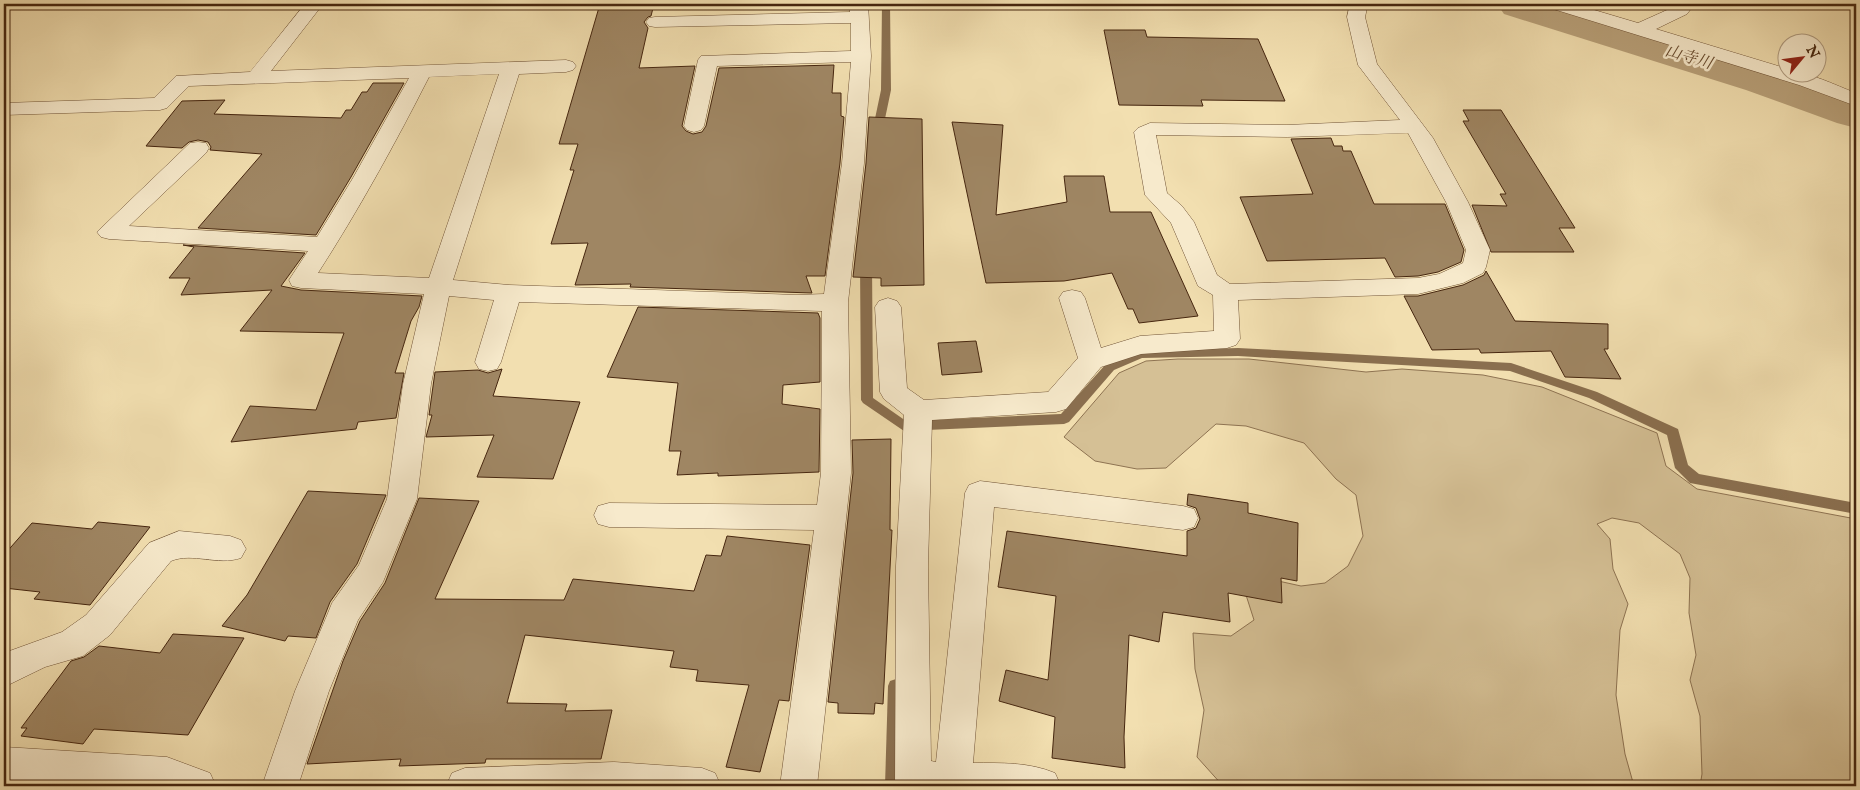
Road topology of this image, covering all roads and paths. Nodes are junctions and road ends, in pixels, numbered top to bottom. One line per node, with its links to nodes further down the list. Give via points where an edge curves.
1 (314, 4): 12 (street)
2 (1359, 4): 16 (street, via 1356,17 1368,65)
3 (1556, 4): 7 (street)
4 (1670, 4): 7 (street, via 1681,10)
5 (859, 11): 6 (street); 8 (street)
6 (655, 22)
7 (1639, 30): 13 (street, via 1797,78)
8 (861, 56): 15 (street, via 708,60); 23 (street, via 853,163)
9 (566, 66): 10 (street)
10 (512, 68): 11 (street); 19 (street)
11 (422, 72): 12 (street); 18 (street)
12 (255, 78): 14 (street, via 183,80 160,104)
13 (1856, 100)
14 (4, 109)
15 (694, 126)
16 (1414, 126): 20 (street, via 1457,202 1478,250 1474,267 1445,282 1418,286); 20 (street, via 1287,131 1150,129 1145,132 1156,195 1182,222 1207,280)
17 (198, 148): 18 (street, via 109,232)
18 (325, 245): 19 (street, via 301,280)
19 (438, 287): 21 (street); 37 (street, via 417,384 402,499 372,572 344,613 312,691)
20 (1224, 292): 25 (street, via 1227,339 1140,345)
21 (509, 293): 23 (street); 26 (street)
22 (1072, 298): 25 (street)
23 (835, 302): 29 (street, via 836,473)
24 (888, 307): 27 (street, via 894,392)
25 (1092, 360): 27 (street, via 1056,402)
26 (488, 362)
27 (918, 411): 35 (street, via 912,566)
28 (609, 515): 29 (street)
29 (832, 518): 40 (street)
30 (1183, 518): 34 (street, via 980,493)
31 (230, 549): 32 (street, via 179,544 160,552 98,625 71,645 42,653)
32 (4, 671)
33 (4, 766): 36 (street, via 167,775)
34 (953, 780): 35 (street); 41 (street)
35 (913, 783)
36 (197, 786)
37 (280, 786)
38 (465, 786): 39 (street, via 614,780)
39 (702, 786)
40 (799, 786)
41 (1042, 786)

